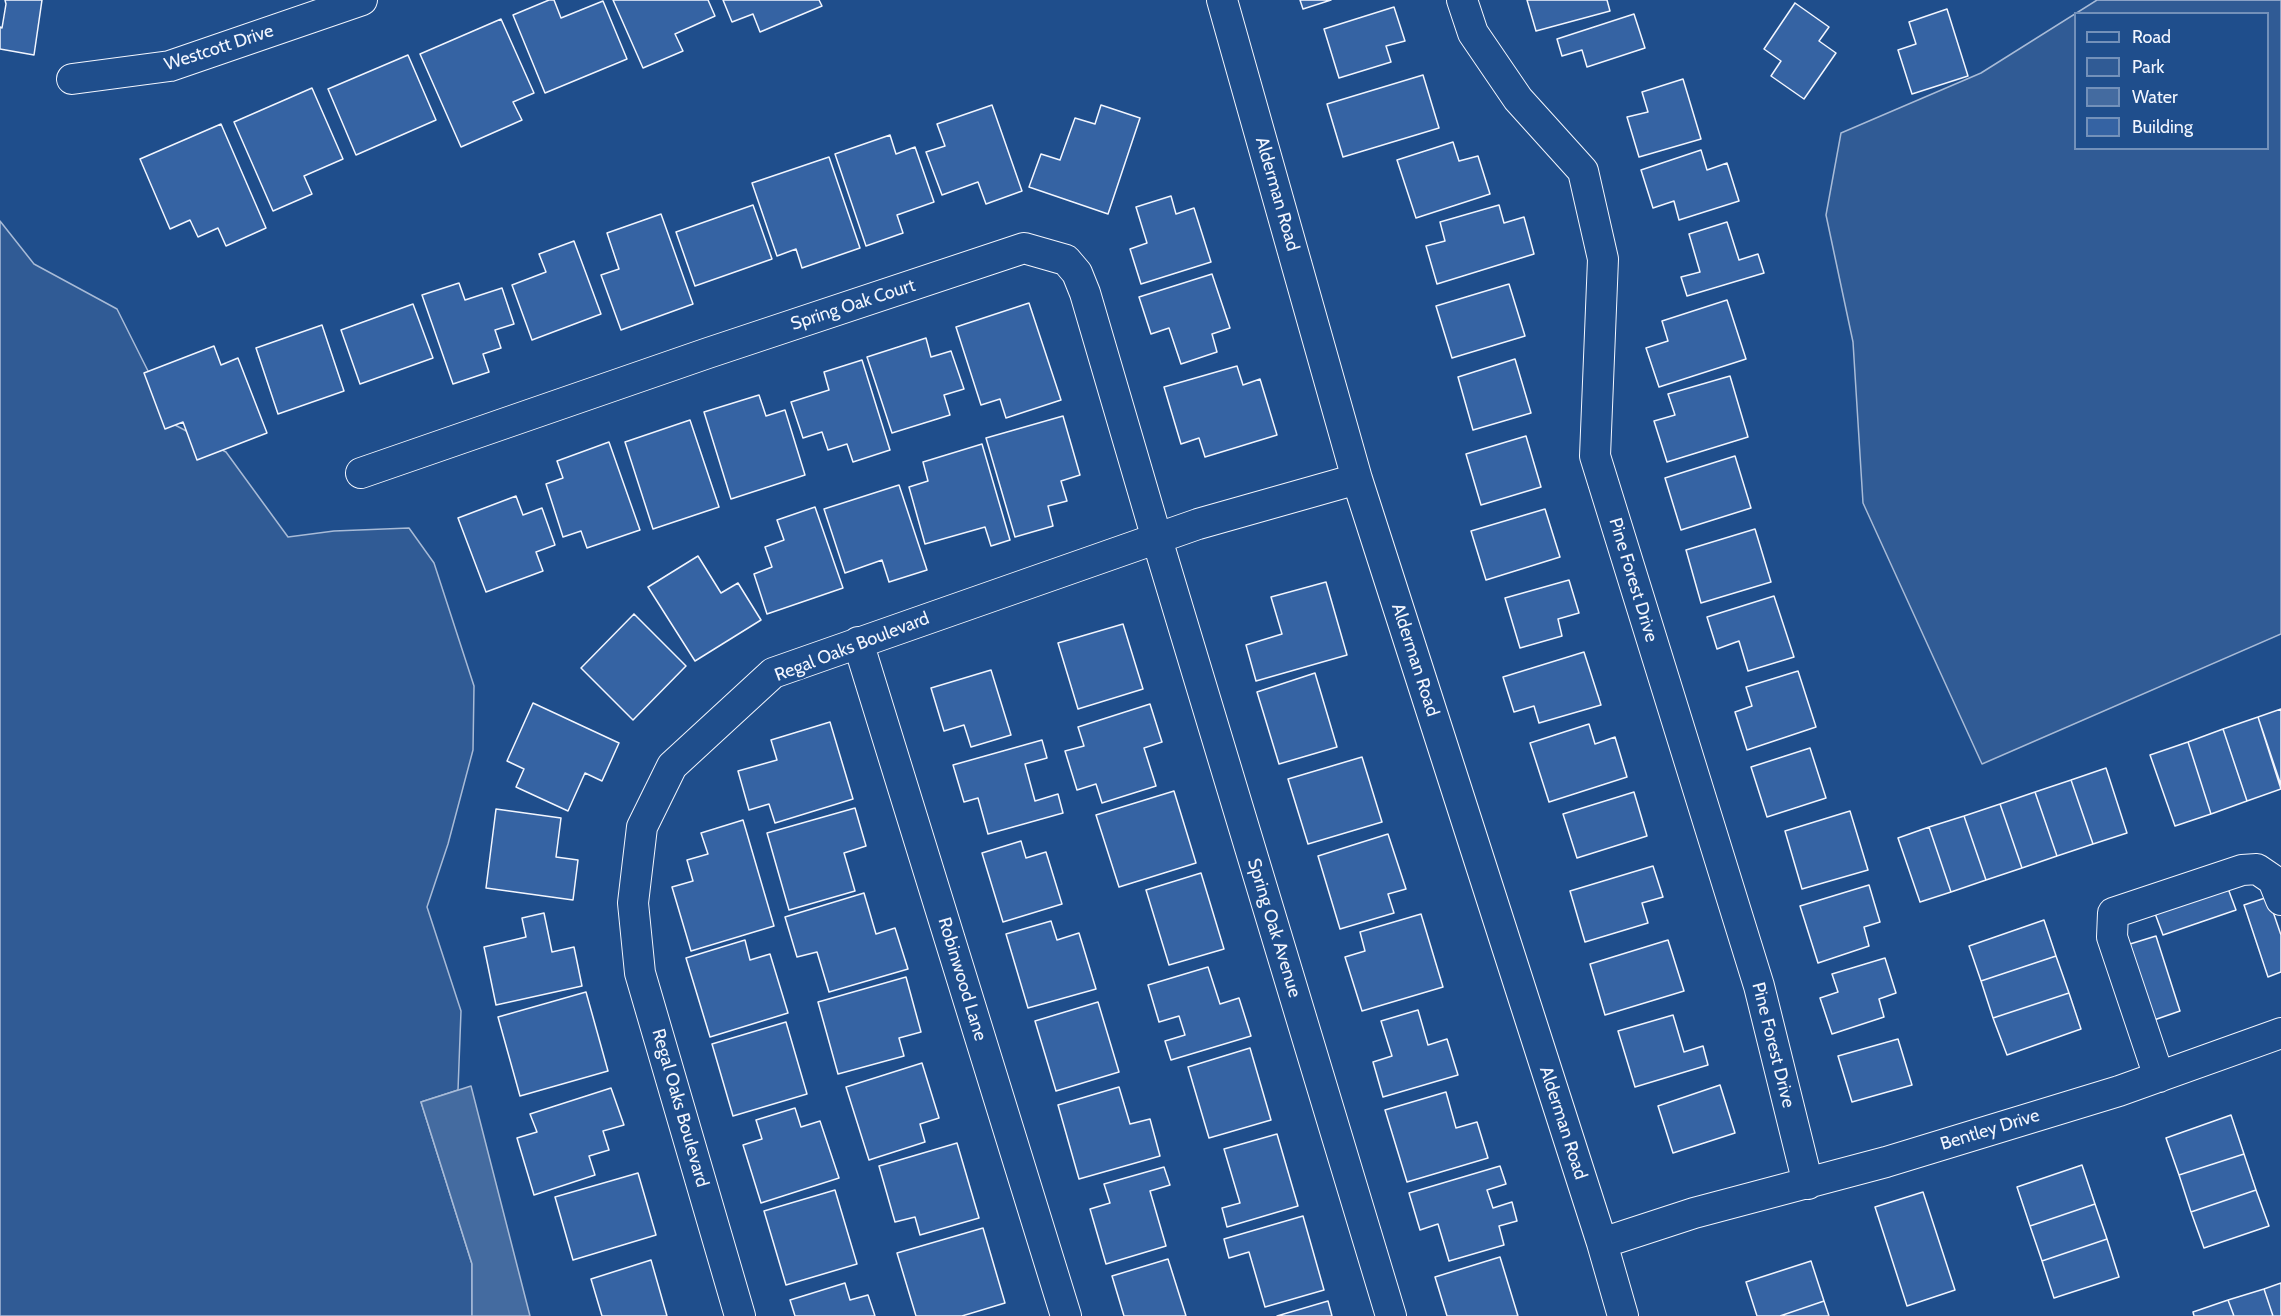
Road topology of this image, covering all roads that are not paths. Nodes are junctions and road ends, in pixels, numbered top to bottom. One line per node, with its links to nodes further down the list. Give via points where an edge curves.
1 (362, 0): 4 (street, Westcott Drive, via 170,66)
2 (1222, 0): 6 (street, Alderman Road)
3 (1462, 0): 12 (street, Pine Forest Drive, via 1473,33 1518,99 1583,171 1603,259 1595,456 1759,986)
4 (72, 79)
5 (361, 473): 7 (street, Spring Oak Court, via 1024,248 1066,260 1077,273)
6 (1357, 479): 7 (street, Regal Oaks Boulevard); 13 (street, Alderman Road)
7 (1157, 539): 8 (street, Regal Oaks Boulevard); 16 (street, Spring Oak Avenue)
8 (858, 642): 14 (street, Regal Oaks Boulevard, via 773,673 672,766 642,827 633,903 640,973); 15 (street, Robinwood Lane)
9 (2281, 900): 11 (street, via 2273,880 2257,869 2242,870 2113,913 2112,937)
10 (2281, 1034): 11 (street, Bentley Drive)
11 (2159, 1077): 12 (street, Bentley Drive)
12 (1808, 1184): 13 (street, Bentley Drive, via 1694,1213)
13 (1602, 1243): 17 (street, Alderman Road)
14 (740, 1316)
15 (1066, 1316)
16 (1391, 1316)
17 (1623, 1316)

